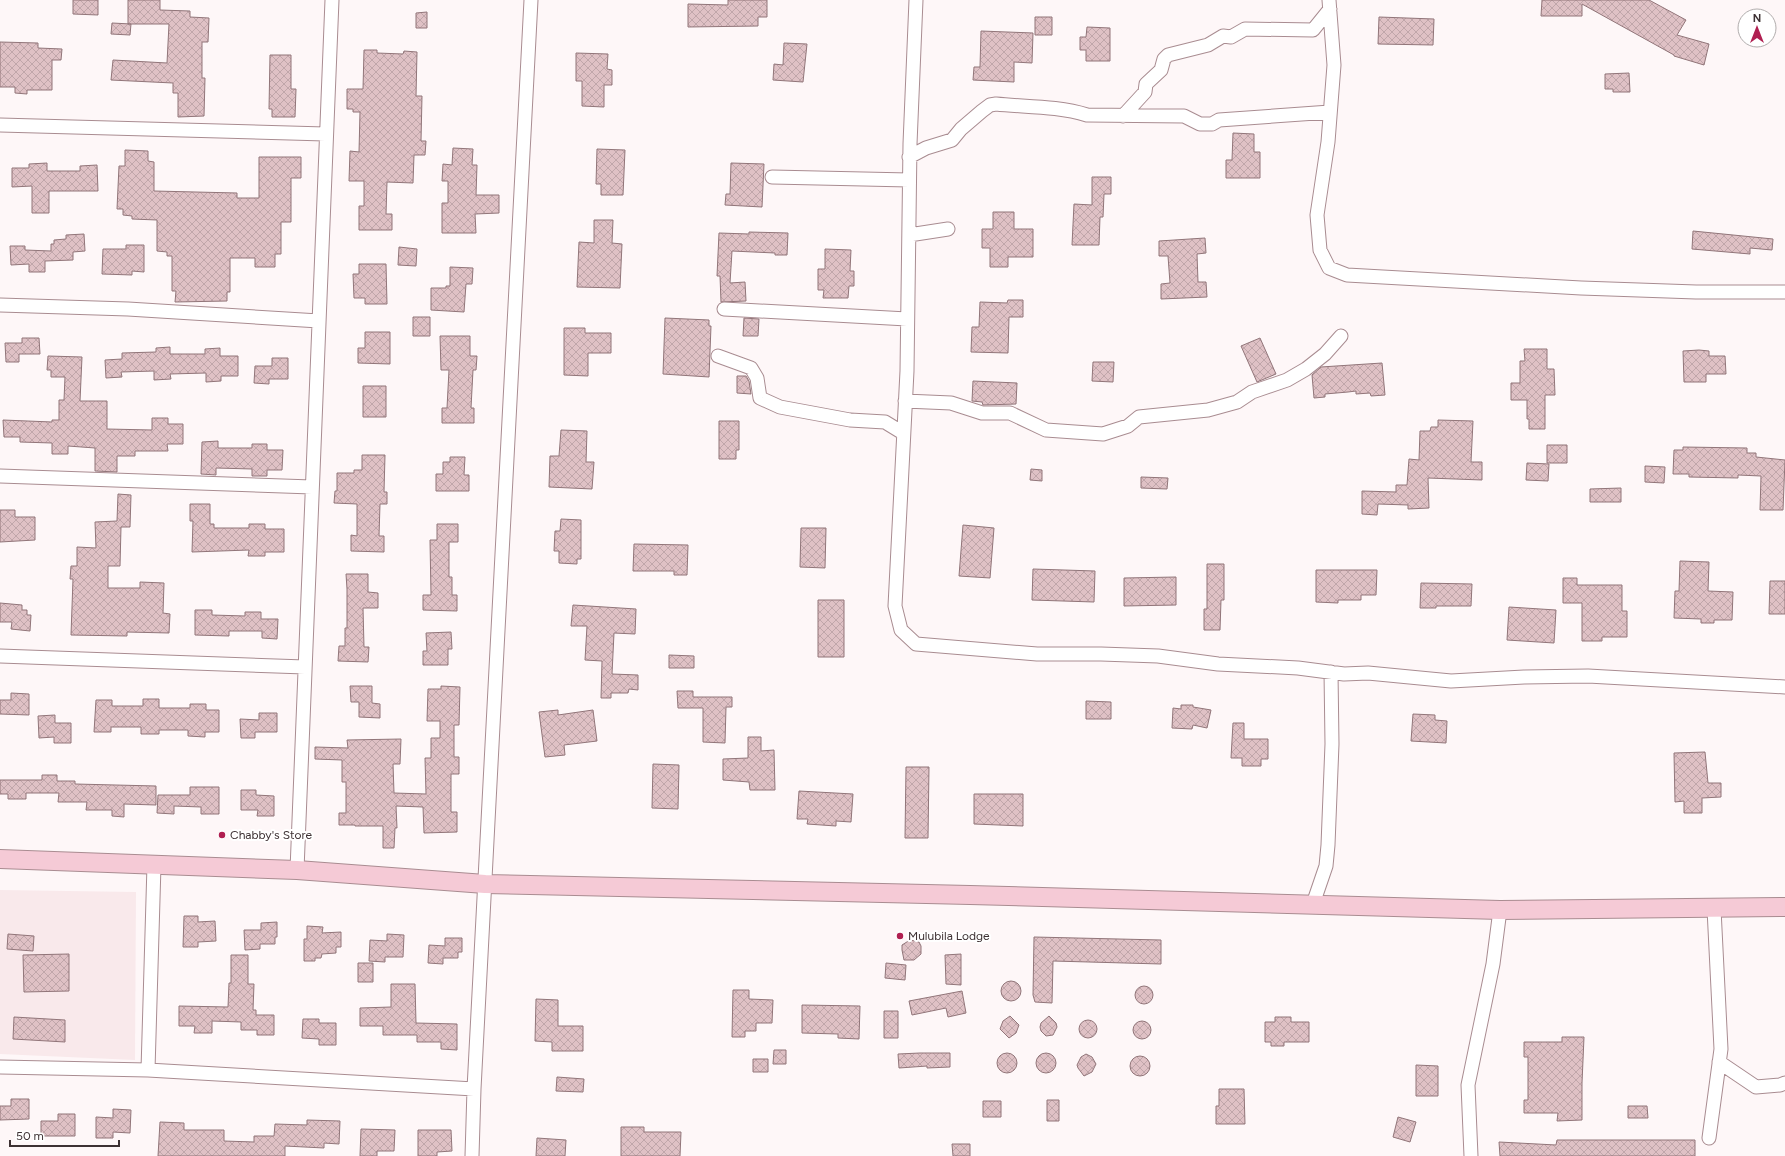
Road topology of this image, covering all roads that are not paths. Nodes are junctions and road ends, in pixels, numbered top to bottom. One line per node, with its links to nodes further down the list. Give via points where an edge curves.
1 (332, 0): 8 (street)
2 (531, 0): 32 (street)
3 (916, 0): 9 (street)
4 (1329, 5): 5 (street, via 1334,65); 6 (street, via 1313,30 1245,29 1208,45 1168,55 1160,70 1146,84 1145,92)
5 (1330, 112): 6 (street, via 1220,120 1212,124 1200,124 1184,116); 14 (street, via 1317,215 1320,250 1328,268 1347,275 1582,288)
6 (1123, 116): 9 (street, via 1087,115 996,104 961,129 952,140 926,148)
7 (0, 125): 8 (street)
8 (325, 134): 18 (street)
9 (910, 157): 11 (street)
10 (772, 176): 11 (street)
11 (909, 180): 13 (street)
12 (948, 229): 13 (street)
13 (908, 235): 17 (street)
14 (1785, 292)
15 (0, 305): 18 (street, via 128,309)
16 (724, 309): 17 (street)
17 (907, 319): 21 (street)
18 (319, 321): 24 (street)
19 (1341, 336): 21 (street, via 1325,354 1306,369 1287,380 1252,392 1237,402 1208,410 1140,417 1128,426 1103,434 1046,430 1010,413 982,413 951,403)
20 (718, 356): 22 (street, via 751,368 757,378 760,398 773,404 850,420 885,422)
21 (905, 400): 22 (street)
22 (903, 433): 27 (street, via 895,606 901,630 916,644 1037,654 1158,656 1218,664)
23 (0, 476): 24 (street)
24 (312, 487): 26 (street)
25 (0, 656): 26 (street)
26 (305, 667): 31 (street)
27 (1331, 672): 28 (street, via 1451,681 1588,676); 33 (street, via 1332,744 1328,845 1326,866)
28 (1785, 688)
29 (0, 859): 30 (street)
30 (154, 865): 31 (street); 39 (street)
31 (297, 870): 32 (street)
32 (486, 884): 33 (street); 41 (street)
33 (1313, 904): 36 (street)
34 (1785, 907): 35 (street)
35 (1714, 909): 36 (street); 37 (street, via 1721,1049)
36 (1500, 910): 44 (street, via 1494,964 1468,1085)
37 (1719, 1062): 40 (street, via 1756,1087); 42 (street)
38 (0, 1067): 39 (street)
39 (148, 1070): 41 (street)
40 (1785, 1083)
41 (474, 1089): 43 (street)
42 (1709, 1138)
43 (472, 1156)
44 (1471, 1156)

